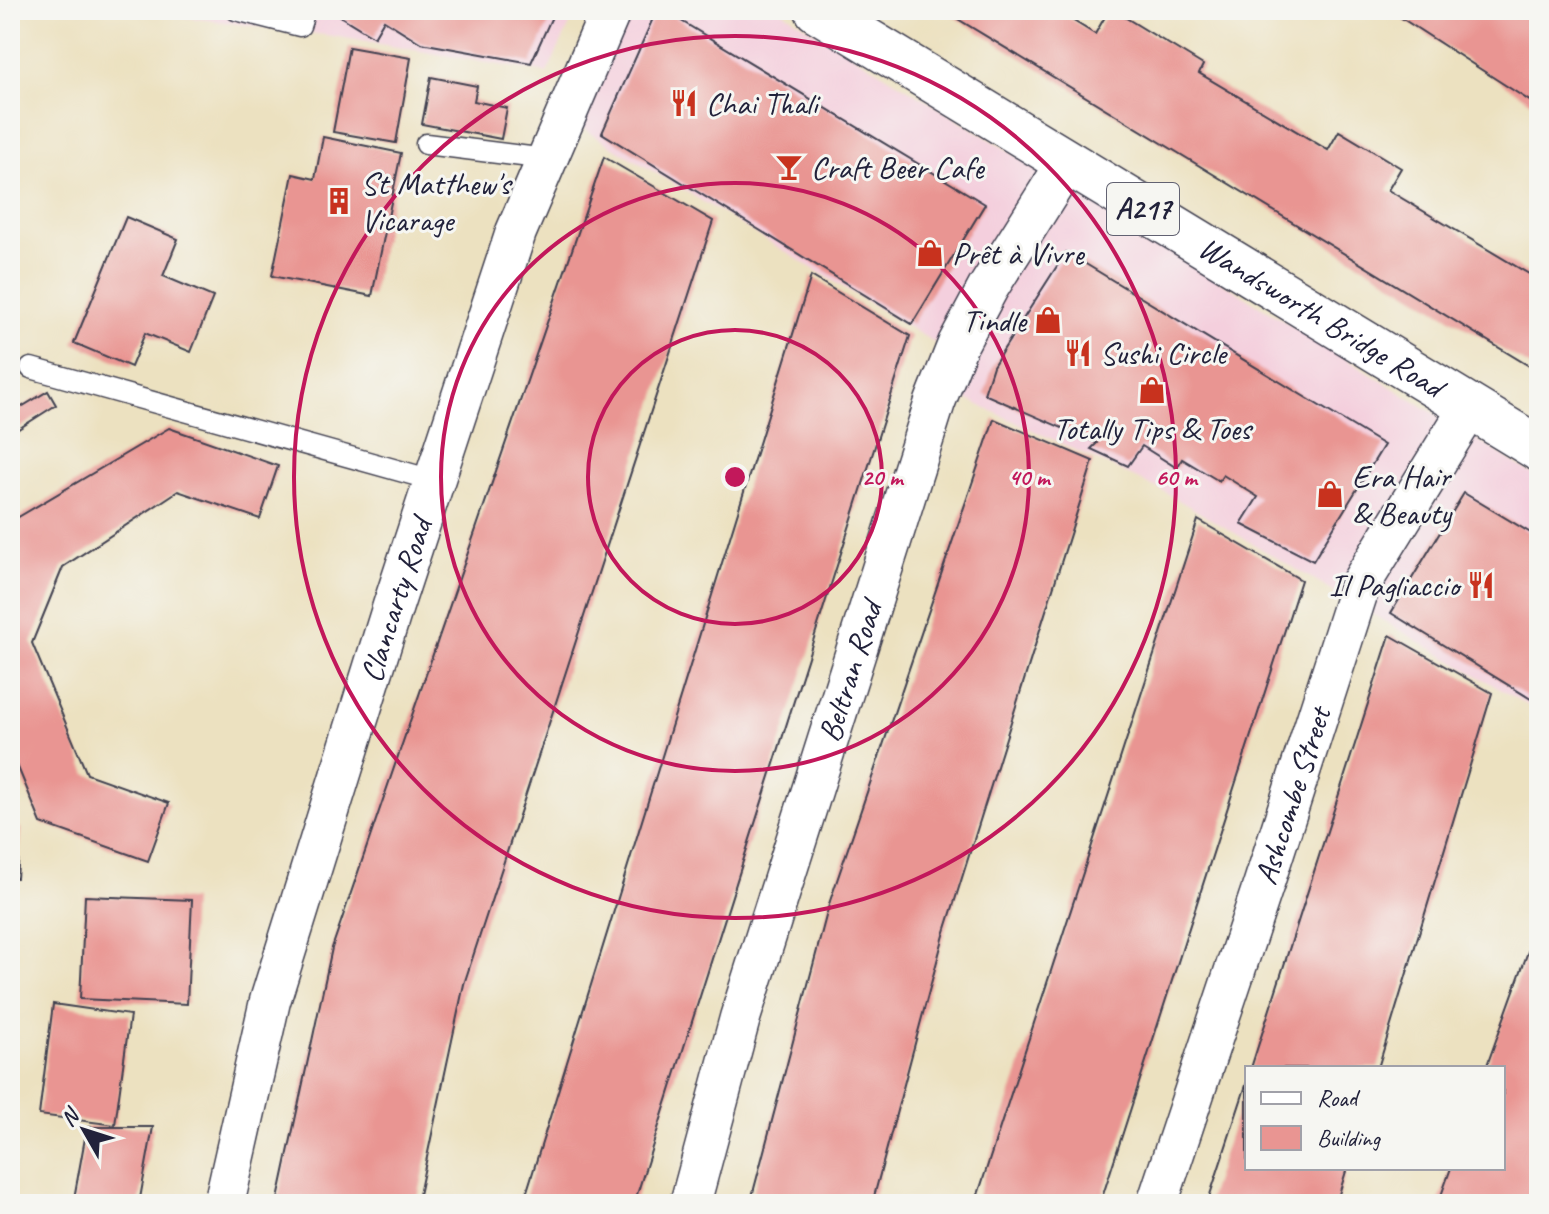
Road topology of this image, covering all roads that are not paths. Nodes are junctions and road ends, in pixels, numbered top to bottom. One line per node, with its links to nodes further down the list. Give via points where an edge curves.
1 (236, 10): 2 (lane, via 300,26)
2 (305, 10)
3 (611, 10): 6 (street, Clancarty Road)
4 (817, 10): 7 (main road, Wandsworth Bridge Road / A217)
5 (426, 144): 6 (lane)
6 (546, 159): 11 (street, Clancarty Road, via 516,232)
7 (1067, 163): 9 (main road, Wandsworth Bridge Road / A217); 13 (street, Beltran Road, via 988,288 935,402 740,1018)
8 (31, 368): 11 (lane)
9 (1470, 407): 10 (main road, Wandsworth Bridge Road / A217); 14 (street, Ashcombe Street, via 1360,585)
10 (1539, 449)
11 (436, 481): 12 (street, Clancarty Road, via 270,1001)
12 (224, 1204)
13 (690, 1204)
14 (1157, 1204)

